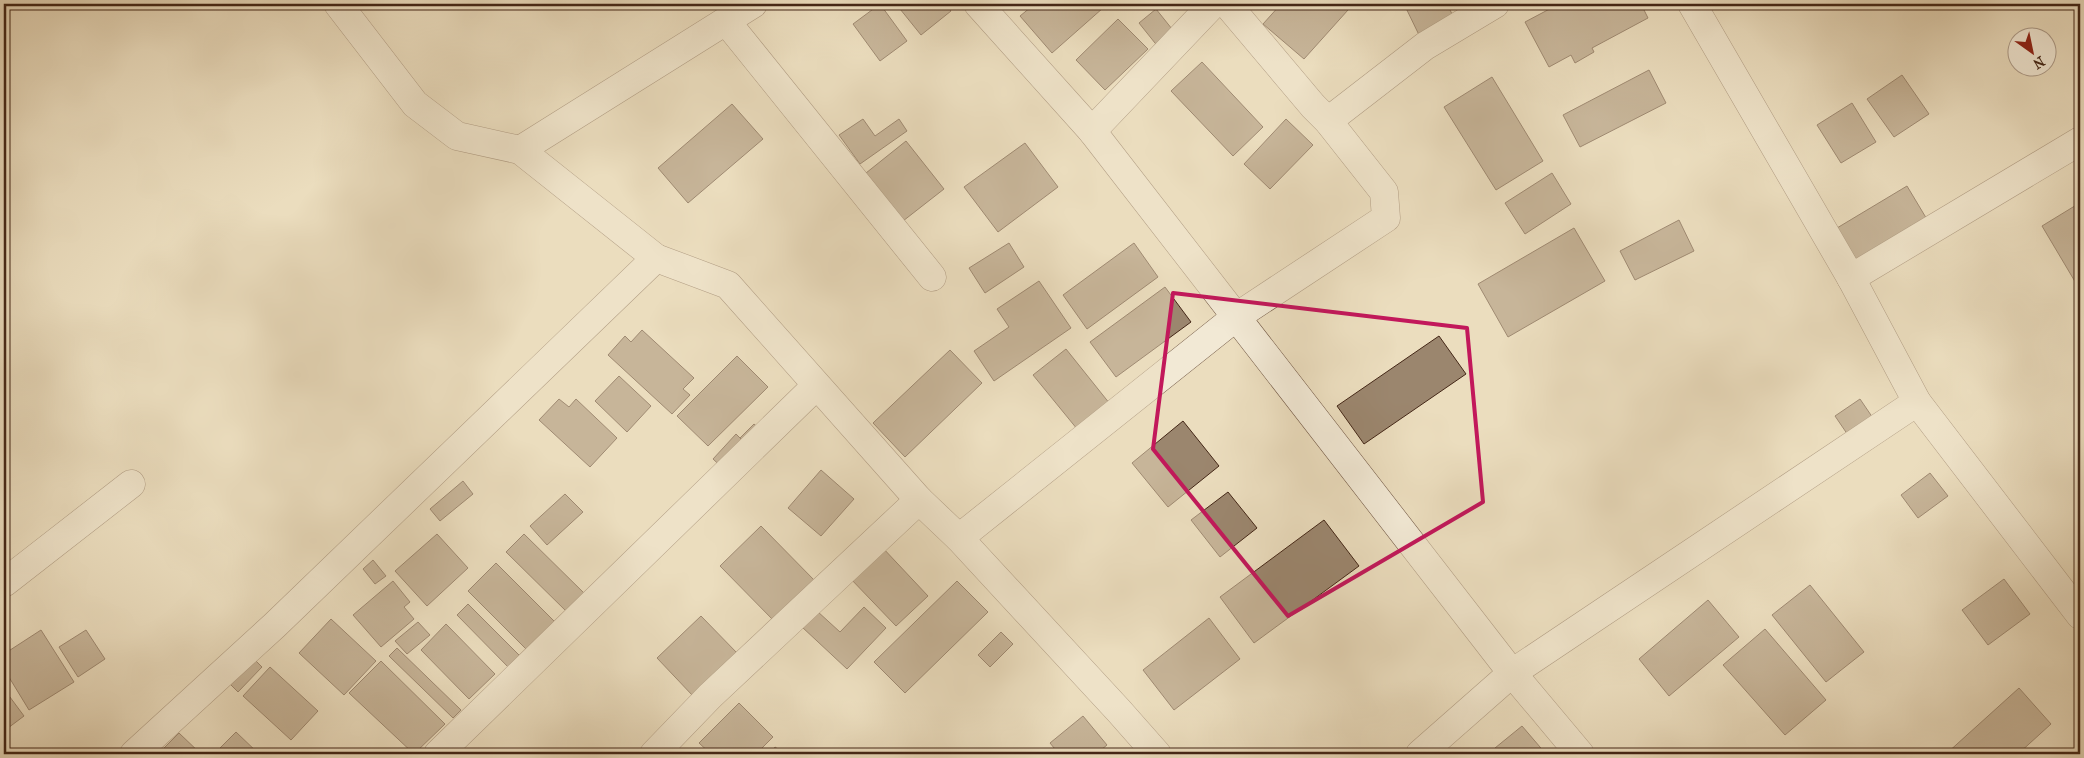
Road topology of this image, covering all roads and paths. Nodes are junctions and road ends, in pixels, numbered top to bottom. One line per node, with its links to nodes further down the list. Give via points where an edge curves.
1 (338, 4): 12 (street, via 414,104 457,136)
2 (753, 4): 8 (street)
3 (978, 4): 10 (street)
4 (1212, 4): 10 (street)
5 (1227, 4): 9 (street)
6 (1495, 4): 9 (street, via 1426,46)
7 (1692, 4): 15 (street)
8 (726, 20): 12 (street); 14 (street)
9 (1328, 121): 16 (street, via 1384,192 1386,218)
10 (1092, 132): 16 (street)
11 (2080, 141): 15 (street)
12 (520, 150): 13 (street)
13 (656, 258): 17 (street, via 728,286); 26 (street, via 275,625)
14 (932, 276)
15 (1851, 278): 18 (street)
16 (1236, 317): 21 (street); 24 (street)
17 (816, 386): 20 (street); 27 (street)
18 (1917, 402): 23 (street); 24 (street)
19 (131, 484): 22 (street)
20 (919, 500): 21 (street); 28 (street, via 710,696)
21 (959, 538): 25 (street)
22 (4, 583)
23 (2075, 600)
24 (1512, 673): 29 (street); 30 (street)
25 (1147, 751)
26 (134, 754)
27 (438, 754)
28 (654, 754)
29 (1420, 754)
30 (1580, 754)

